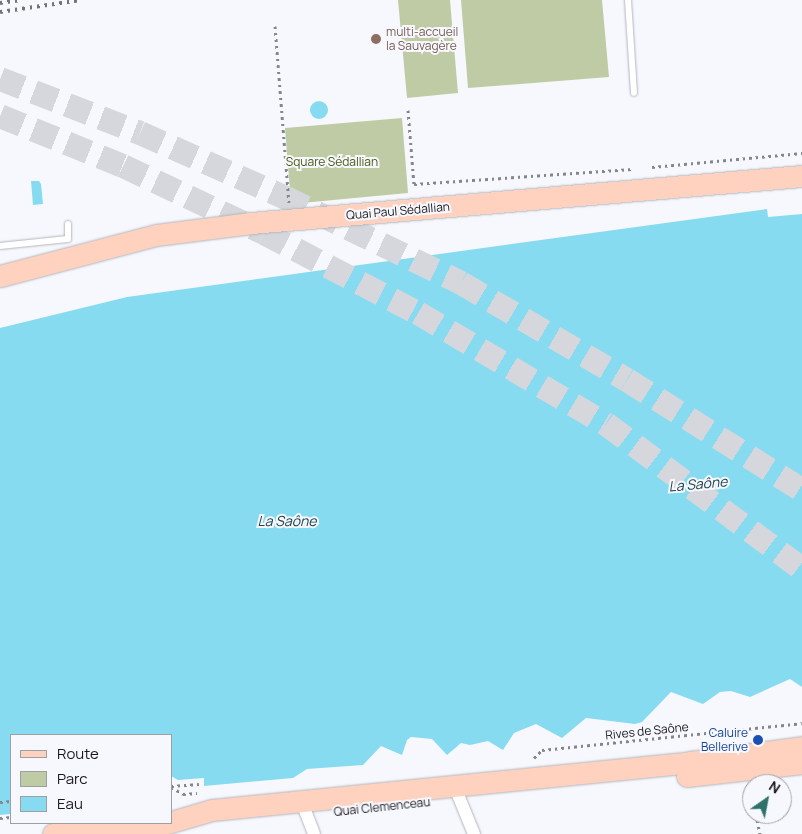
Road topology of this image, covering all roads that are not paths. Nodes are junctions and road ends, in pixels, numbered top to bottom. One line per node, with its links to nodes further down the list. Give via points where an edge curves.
1 (628, 0): 2 (lane)
2 (634, 93)
3 (802, 176): 6 (main road, Quai Paul Sédallian, via 156,235)
4 (68, 224): 5 (lane, via 68,239)
5 (0, 246)
6 (0, 276)
7 (802, 747): 9 (main road, Quai Clemenceau)
8 (802, 763): 9 (main road, Quai Clemenceau)
9 (667, 771): 10 (main road, Quai Clemenceau)
10 (457, 792): 11 (main road, Quai Clemenceau); 16 (street)
11 (303, 807): 12 (main road, Quai Clemenceau, via 213,824); 15 (street)
12 (174, 822)
13 (154, 824): 14 (main road, Quai Clemenceau)
14 (53, 834)
15 (314, 834)
16 (474, 834)

